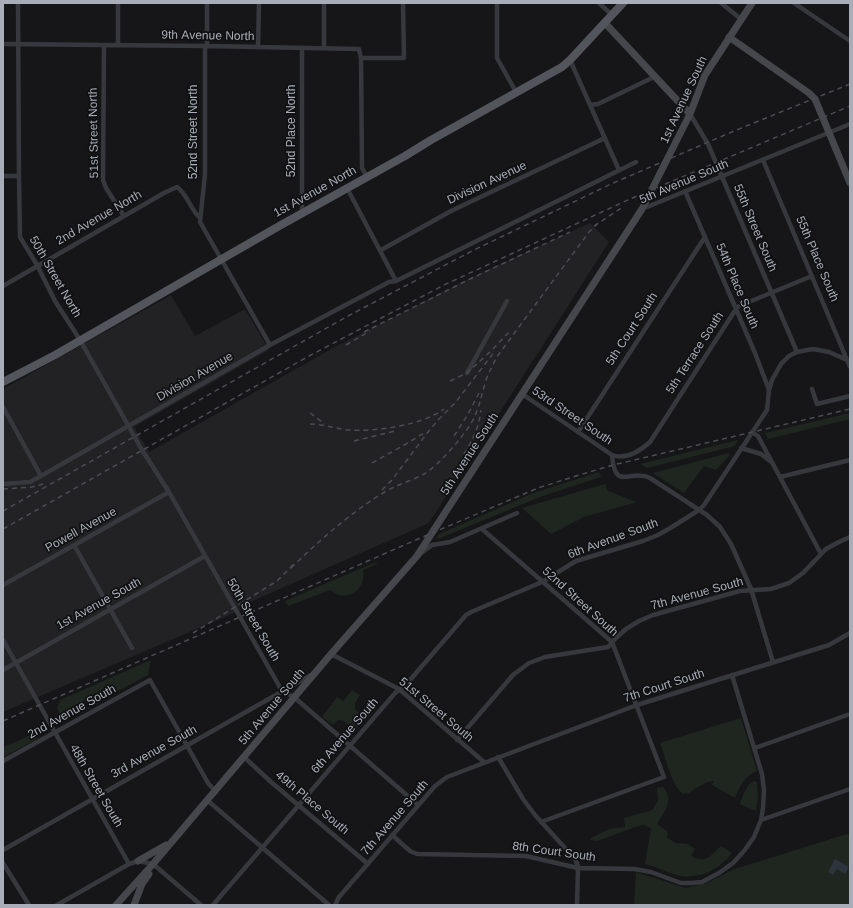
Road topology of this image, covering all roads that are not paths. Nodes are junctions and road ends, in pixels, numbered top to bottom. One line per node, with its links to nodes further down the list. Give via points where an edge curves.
1 (18, 3): 19 (street, 50th Street North)
2 (118, 3): 21 (street)
3 (207, 3): 22 (street, 52nd Street North)
4 (259, 3): 23 (street)
5 (324, 3): 25 (street)
6 (403, 3): 26 (street, via 404,58)
7 (497, 3): 29 (street, via 496,58)
8 (598, 3): 13 (street)
9 (623, 3): 13 (main road, 1st Avenue North)
10 (721, 3): 14 (street)
11 (752, 3): 14 (street, 1st Avenue South)
12 (794, 3): 17 (street)
13 (612, 15): 15 (main road, 1st Avenue North)
14 (741, 19): 16 (street, 1st Avenue South)
15 (605, 23): 27 (main road, 1st Avenue North); 28 (street)
16 (728, 37): 31 (street, 1st Avenue South, via 705,74); 33 (street, via 812,96)
17 (850, 42)
18 (3, 44): 19 (street, 9th Avenue North)
19 (18, 44): 20 (street, 9th Avenue North); 39 (street, 50th Street North)
20 (104, 45): 21 (street, 9th Avenue North); 48 (street, 51st Street North, via 103,180)
21 (118, 45): 22 (street, 9th Avenue North)
22 (206, 46): 23 (street, 9th Avenue North); 49 (street, 52nd Street North, via 206,174)
23 (258, 47): 24 (street, 9th Avenue North)
24 (302, 48): 25 (street, 9th Avenue North); 47 (street, 52nd Place North)
25 (324, 48): 26 (street, 9th Avenue North, via 359,49)
26 (361, 58): 40 (street, via 362,168)
27 (570, 60): 29 (main road, 1st Avenue North); 30 (street)
28 (654, 77): 30 (street, via 598,104); 31 (street)
29 (516, 92): 40 (main road, 1st Avenue North)
30 (590, 105): 34 (street)
31 (690, 114): 41 (street, 55th Street South, via 708,144); 46 (street, 1st Avenue South)
32 (850, 124): 33 (street, 5th Avenue South)
33 (829, 133): 35 (street, 5th Avenue South); 42 (street)
34 (605, 138): 37 (street); 51 (street, Division Avenue, via 451,211)
35 (762, 160): 41 (street, 5th Avenue South); 54 (street, 55th Place South)
36 (636, 162): 37 (street, Division Avenue)
37 (619, 170): 55 (street, Division Avenue)
38 (3, 176): 39 (street)
39 (18, 176): 53 (street, 50th Street North, via 20,237)
40 (367, 177): 43 (main road, 1st Avenue North)
41 (722, 177): 44 (street, 5th Avenue South); 57 (street, 55th Street South)
42 (850, 183)
43 (347, 188): 47 (main road, 1st Avenue North); 51 (street)
44 (685, 191): 46 (street, 5th Avenue South); 50 (street, 54th Place South)
45 (164, 193): 48 (street, 2nd Avenue North); 49 (street, 52nd Street North, via 177,187)
46 (642, 209): 69 (street, 5th Avenue South)
47 (302, 213): 52 (main road, 1st Avenue North)
48 (124, 216): 53 (street, 2nd Avenue North)
49 (200, 218): 52 (street, 52nd Street North)
50 (704, 237): 59 (street, 54th Place South); 73 (street, 5th Court South)
51 (381, 250): 55 (street)
52 (222, 259): 60 (main road, 1st Avenue North); 61 (street, 52nd Street North)
53 (37, 265): 56 (street, 2nd Avenue North); 60 (street, 50th Street North)
54 (812, 276): 57 (street, 5th Terrace South); 63 (street, 55th Place South)
55 (396, 280): 61 (street, Division Avenue)
56 (3, 286)
57 (771, 293): 59 (street, 5th Terrace South); 62 (street, 55th Street South)
58 (507, 301): 65 (street)
59 (736, 309): 68 (street, 54th Place South); 76 (street, 5th Terrace South, via 650,442 630,455)
60 (80, 340): 66 (main road, 1st Avenue North); 72 (street, 50th Street North)
61 (270, 345): 72 (street, Division Avenue)
62 (797, 352): 63 (street, via 813,349); 68 (street, 6th Avenue South, via 781,364)
63 (847, 360): 64 (street, 55th Place South)
64 (850, 367)
65 (467, 373)
66 (3, 382)
67 (812, 389): 70 (street, via 817,404)
68 (769, 390): 74 (street, 6th Avenue South, via 767,410)
69 (522, 394): 73 (street, 53rd Street South); 90 (street, 5th Avenue South)
70 (850, 396)
71 (3, 407): 79 (street)
72 (128, 426): 79 (street, Division Avenue); 82 (street, 50th Street South)
73 (578, 432): 76 (street, 53rd Street South)
74 (752, 432): 75 (street, 6th Avenue South); 78 (street, via 758,436)
75 (741, 448): 78 (street, via 761,454); 83 (street, 6th Avenue South)
76 (612, 455): 83 (street, 53rd Street South, via 613,466 620,476 648,476)
77 (850, 460): 80 (street)
78 (772, 464): 80 (street)
79 (41, 476): 81 (street, Division Avenue, via 30,482)
80 (780, 477): 88 (street)
81 (3, 484)
82 (169, 492): 87 (street, Powell Avenue); 89 (street, 50th Street South)
83 (699, 510): 91 (street, 6th Avenue South, via 658,535 581,559); 93 (street, 53rd Street South, via 720,527 731,544)
84 (517, 513): 85 (street)
85 (482, 529): 90 (street, via 450,542 432,545); 91 (street, 52nd Street South)
86 (850, 537): 88 (street, 7th Avenue South, via 832,545)
87 (74, 545): 92 (street, Powell Avenue); 94 (street)
88 (821, 554): 93 (street, 7th Avenue South, via 800,576 789,583 771,589)
89 (205, 556): 94 (street, 1st Avenue South); 106 (street, 50th Street South)
90 (417, 556): 99 (street, 5th Avenue South)
91 (542, 582): 97 (street, 52nd Street South); 105 (street, 6th Avenue South, via 468,614 404,687)
92 (3, 584)
93 (750, 589): 97 (street, 7th Avenue South, via 653,615 632,625); 100 (street, 53rd Street South)
94 (110, 610): 98 (street); 101 (street, 1st Avenue South)
95 (850, 633): 100 (street, 7th Court South, via 829,645)
96 (3, 640): 101 (street, 48th Street South)
97 (612, 642): 108 (street, 52nd Street South); 111 (street, 7th Avenue South, via 603,648 545,657 524,667 513,675)
98 (132, 648)
99 (331, 654): 103 (street, 5th Avenue South); 105 (street, 51st Street South)
100 (774, 662): 104 (street, 7th Court South)
101 (15, 663): 102 (street, 1st Avenue South); 110 (street, 48th Street South)
102 (3, 670)
103 (316, 673): 106 (street, 3rd Avenue South); 107 (street, 5th Avenue South)
104 (732, 675): 108 (street, 7th Court South); 114 (street)
105 (399, 689): 111 (street, 51st Street South); 113 (street, 6th Avenue South)
106 (282, 691): 107 (street); 112 (street, 3rd Avenue South)
107 (294, 698): 113 (street); 115 (street, 5th Avenue South)
108 (637, 705): 116 (street, 7th Court South); 126 (street, 52nd Street South, via 664,777)
109 (850, 714): 114 (street)
110 (54, 733): 112 (street, 2nd Avenue South, via 150,680); 117 (street, 2nd Avenue South); 121 (street, 48th Street South)
111 (457, 740): 118 (street, 51st Street South)
112 (187, 745): 120 (street); 121 (street, 3rd Avenue South)
113 (350, 746): 123 (street, 6th Avenue South); 124 (street)
114 (755, 748): 125 (street, via 764,784)
115 (244, 757): 120 (street, 5th Avenue South); 123 (street, 49th Place South)
116 (498, 757): 118 (street, 7th Court South); 126 (street, via 523,799)
117 (3, 761)
118 (484, 762): 124 (street, 7th Avenue South, via 452,774 435,786)
119 (850, 789): 125 (street)
120 (215, 791): 122 (street, 5th Avenue South)
121 (92, 799): 130 (street, 3rd Avenue South); 133 (street, 48th Street South)
122 (207, 800): 128 (street, 5th Avenue South); 129 (street)
123 (299, 805): 129 (street, 6th Avenue South); 134 (street, 49th Place South)
124 (418, 805): 127 (street, 7th Avenue South)
125 (761, 820): 136 (street, 8th Court South, via 739,857 719,873 702,882 681,883 634,869)
126 (541, 822): 136 (street, via 574,857)
127 (392, 835): 134 (street, 7th Avenue South); 136 (street, 8th Court South, via 417,854 526,856)
128 (170, 843): 131 (street); 135 (street, 5th Avenue South)
129 (262, 848): 144 (street, 6th Avenue South); 145 (street)
130 (3, 850)
131 (138, 861): 133 (street); 135 (street)
132 (3, 863): 138 (street)
133 (129, 864): 139 (street)
134 (368, 864): 146 (street, 7th Avenue South, via 339,897)
135 (152, 865): 137 (street, 5th Avenue South); 140 (street, 5th Avenue South); 143 (street)
136 (578, 868): 147 (street)
137 (138, 893): 141 (street, 5th Avenue South); 142 (street)
138 (28, 905)
139 (57, 905)
140 (116, 905)
141 (134, 905)
142 (138, 905)
143 (200, 905)
144 (213, 905)
145 (329, 905)
146 (336, 905)
147 (577, 905)

